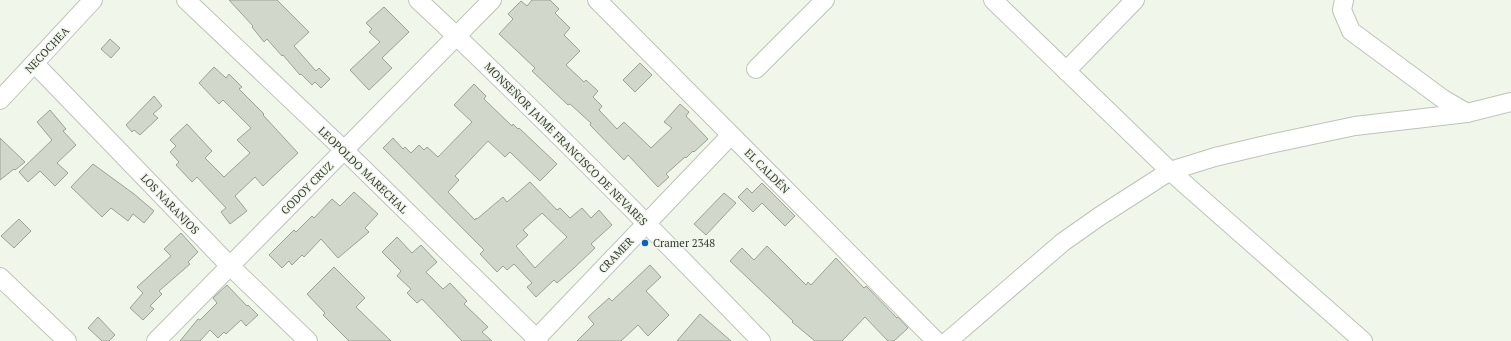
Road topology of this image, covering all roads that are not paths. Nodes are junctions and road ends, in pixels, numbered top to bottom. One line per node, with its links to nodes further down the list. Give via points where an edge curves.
1 (93, 0): 11 (street, NECOCHEA)
2 (186, 0): 18 (street, LEOPOLDO MARECHAL)
3 (418, 0): 10 (street, MONSEÑOR JAIME FRANCISCO DE NEVARES)
4 (492, 0): 10 (street, GODOY CRUZ)
5 (597, 0): 17 (street, EL CALDÉN)
6 (825, 0): 12 (street)
7 (993, 0): 13 (street)
8 (1135, 0): 13 (street)
9 (1344, 0): 16 (street, via 1342,10 1351,31 1443,99)
10 (456, 36): 18 (street, GODOY CRUZ); 20 (street, MONSEÑOR JAIME FRANCISCO DE NEVARES)
11 (34, 64): 14 (street, NECOCHEA); 21 (street, LOS NARANJOS)
12 (756, 69)
13 (1066, 71): 19 (street)
14 (0, 100)
15 (1511, 102): 16 (street)
16 (1467, 113): 19 (street, via 1348,128 1263,145)
17 (732, 135): 20 (street, CRAMER); 28 (street, EL CALDÉN)
18 (344, 150): 21 (street, GODOY CRUZ); 23 (street, LEOPOLDO MARECHAL)
19 (1170, 172): 29 (street, via 1063,242); 30 (street)
20 (647, 223): 23 (street, CRAMER); 27 (street, MONSEÑOR JAIME FRANCISCO DE NEVARES)
21 (230, 266): 25 (street, GODOY CRUZ); 26 (street, LOS NARANJOS)
22 (0, 277): 24 (street)
23 (537, 340)
24 (68, 341)
25 (156, 341)
26 (308, 341)
27 (762, 341)
28 (936, 341)
29 (948, 341)
30 (1363, 341)

